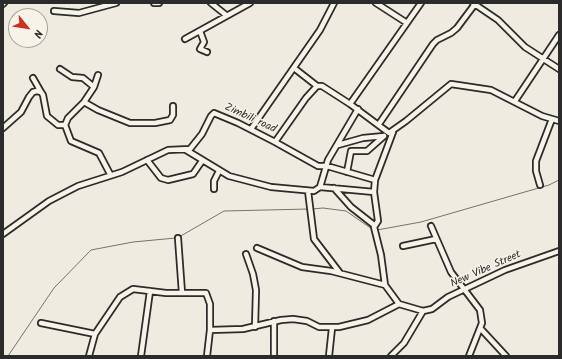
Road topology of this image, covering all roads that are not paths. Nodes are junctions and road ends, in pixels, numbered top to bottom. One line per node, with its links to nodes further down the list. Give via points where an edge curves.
1 (116, 3): 10 (street, via 79,13)
2 (154, 3): 3 (street)
3 (159, 3)
4 (211, 3): 11 (street)
5 (250, 3): 11 (street)
6 (334, 3): 18 (street, via 320,30)
7 (376, 3): 12 (street)
8 (421, 3): 12 (street)
9 (474, 4): 17 (street, via 498,20 512,36); 33 (street, via 457,28 433,44)
10 (54, 11)
11 (226, 15): 13 (street)
12 (407, 23): 28 (street)
13 (200, 31): 15 (street); 16 (street, via 204,42 200,49)
14 (559, 35): 17 (street)
15 (185, 39)
16 (207, 52)
17 (542, 58): 20 (street); 26 (street)
18 (294, 68): 23 (street); 36 (street)
19 (60, 69): 24 (street, via 72,77 83,78)
20 (559, 69)
21 (98, 75): 24 (street)
22 (33, 78): 25 (street)
23 (317, 86): 28 (street, via 322,86); 39 (street, Zimbili road)
24 (94, 87): 27 (street)
25 (41, 92): 34 (street, via 47,116 58,125); 35 (street, via 33,92 21,112)
26 (515, 101): 31 (street); 37 (street, via 491,90 451,84)
27 (84, 102): 29 (street, via 130,123 170,120); 34 (street, via 68,118)
28 (350, 104): 30 (street)
29 (173, 106)
30 (358, 109): 33 (street); 40 (street)
31 (552, 119): 32 (street); 49 (street, via 536,161)
32 (559, 121)
33 (379, 124): 37 (street)
34 (65, 126): 47 (street, via 71,141 99,153)
35 (3, 128)
36 (251, 129): 39 (street, Zimbili road); 41 (street, Zimbili road, via 214,113 193,147)
37 (391, 132): 38 (street); 48 (street)
38 (384, 136): 40 (street, via 363,138); 46 (street, via 367,151 351,151)
39 (275, 142): 44 (street, via 318,166)
40 (338, 145): 44 (street)
41 (186, 150): 42 (street, via 168,150); 43 (street)
42 (148, 160): 43 (street, via 161,178 168,180 192,174); 47 (street, via 122,172)
43 (202, 161): 45 (street)
44 (327, 166): 46 (street); 50 (street)
45 (219, 171): 52 (street, via 214,181); 53 (street, via 258,184)
46 (347, 172): 48 (street)
47 (110, 174): 57 (street, via 55,197)
48 (375, 180): 54 (street)
49 (540, 185)
50 (320, 187): 51 (street); 53 (street)
51 (334, 188): 54 (street); 55 (street, via 346,203)
52 (214, 189)
53 (308, 191): 64 (street, via 314,239)
54 (374, 192): 55 (street, via 378,221)
55 (374, 226): 65 (street)
56 (431, 226): 59 (street)
57 (3, 234)
58 (178, 238): 68 (street)
59 (436, 239): 60 (street); 66 (street, via 451,272)
60 (403, 246)
61 (257, 248): 64 (street, via 302,267)
62 (559, 251): 66 (street, New Vibe Street, via 505,270)
63 (246, 254): 73 (street, via 256,290)
64 (340, 273): 65 (street)
65 (385, 285): 69 (street)
66 (464, 290): 70 (street, New Vibe Street, via 448,297 432,309); 76 (street, via 480,310)
67 (150, 291): 68 (street); 77 (street, via 127,291); 79 (street)
68 (182, 293): 75 (street, via 203,292 208,296)
69 (399, 304): 70 (street); 74 (street, via 364,321)
70 (423, 311): 83 (street, via 404,343)
71 (274, 321): 73 (street); 74 (street, via 292,319); 81 (street)
72 (41, 323): 77 (street)
73 (255, 327): 75 (street, via 230,331)
74 (332, 328): 82 (street)
75 (210, 330): 80 (street)
76 (481, 330): 84 (street); 85 (street)
77 (95, 334): 78 (street)
78 (89, 356)
79 (141, 356)
80 (207, 356)
81 (274, 356)
82 (330, 356)
83 (391, 356)
84 (469, 356)
85 (506, 356)

